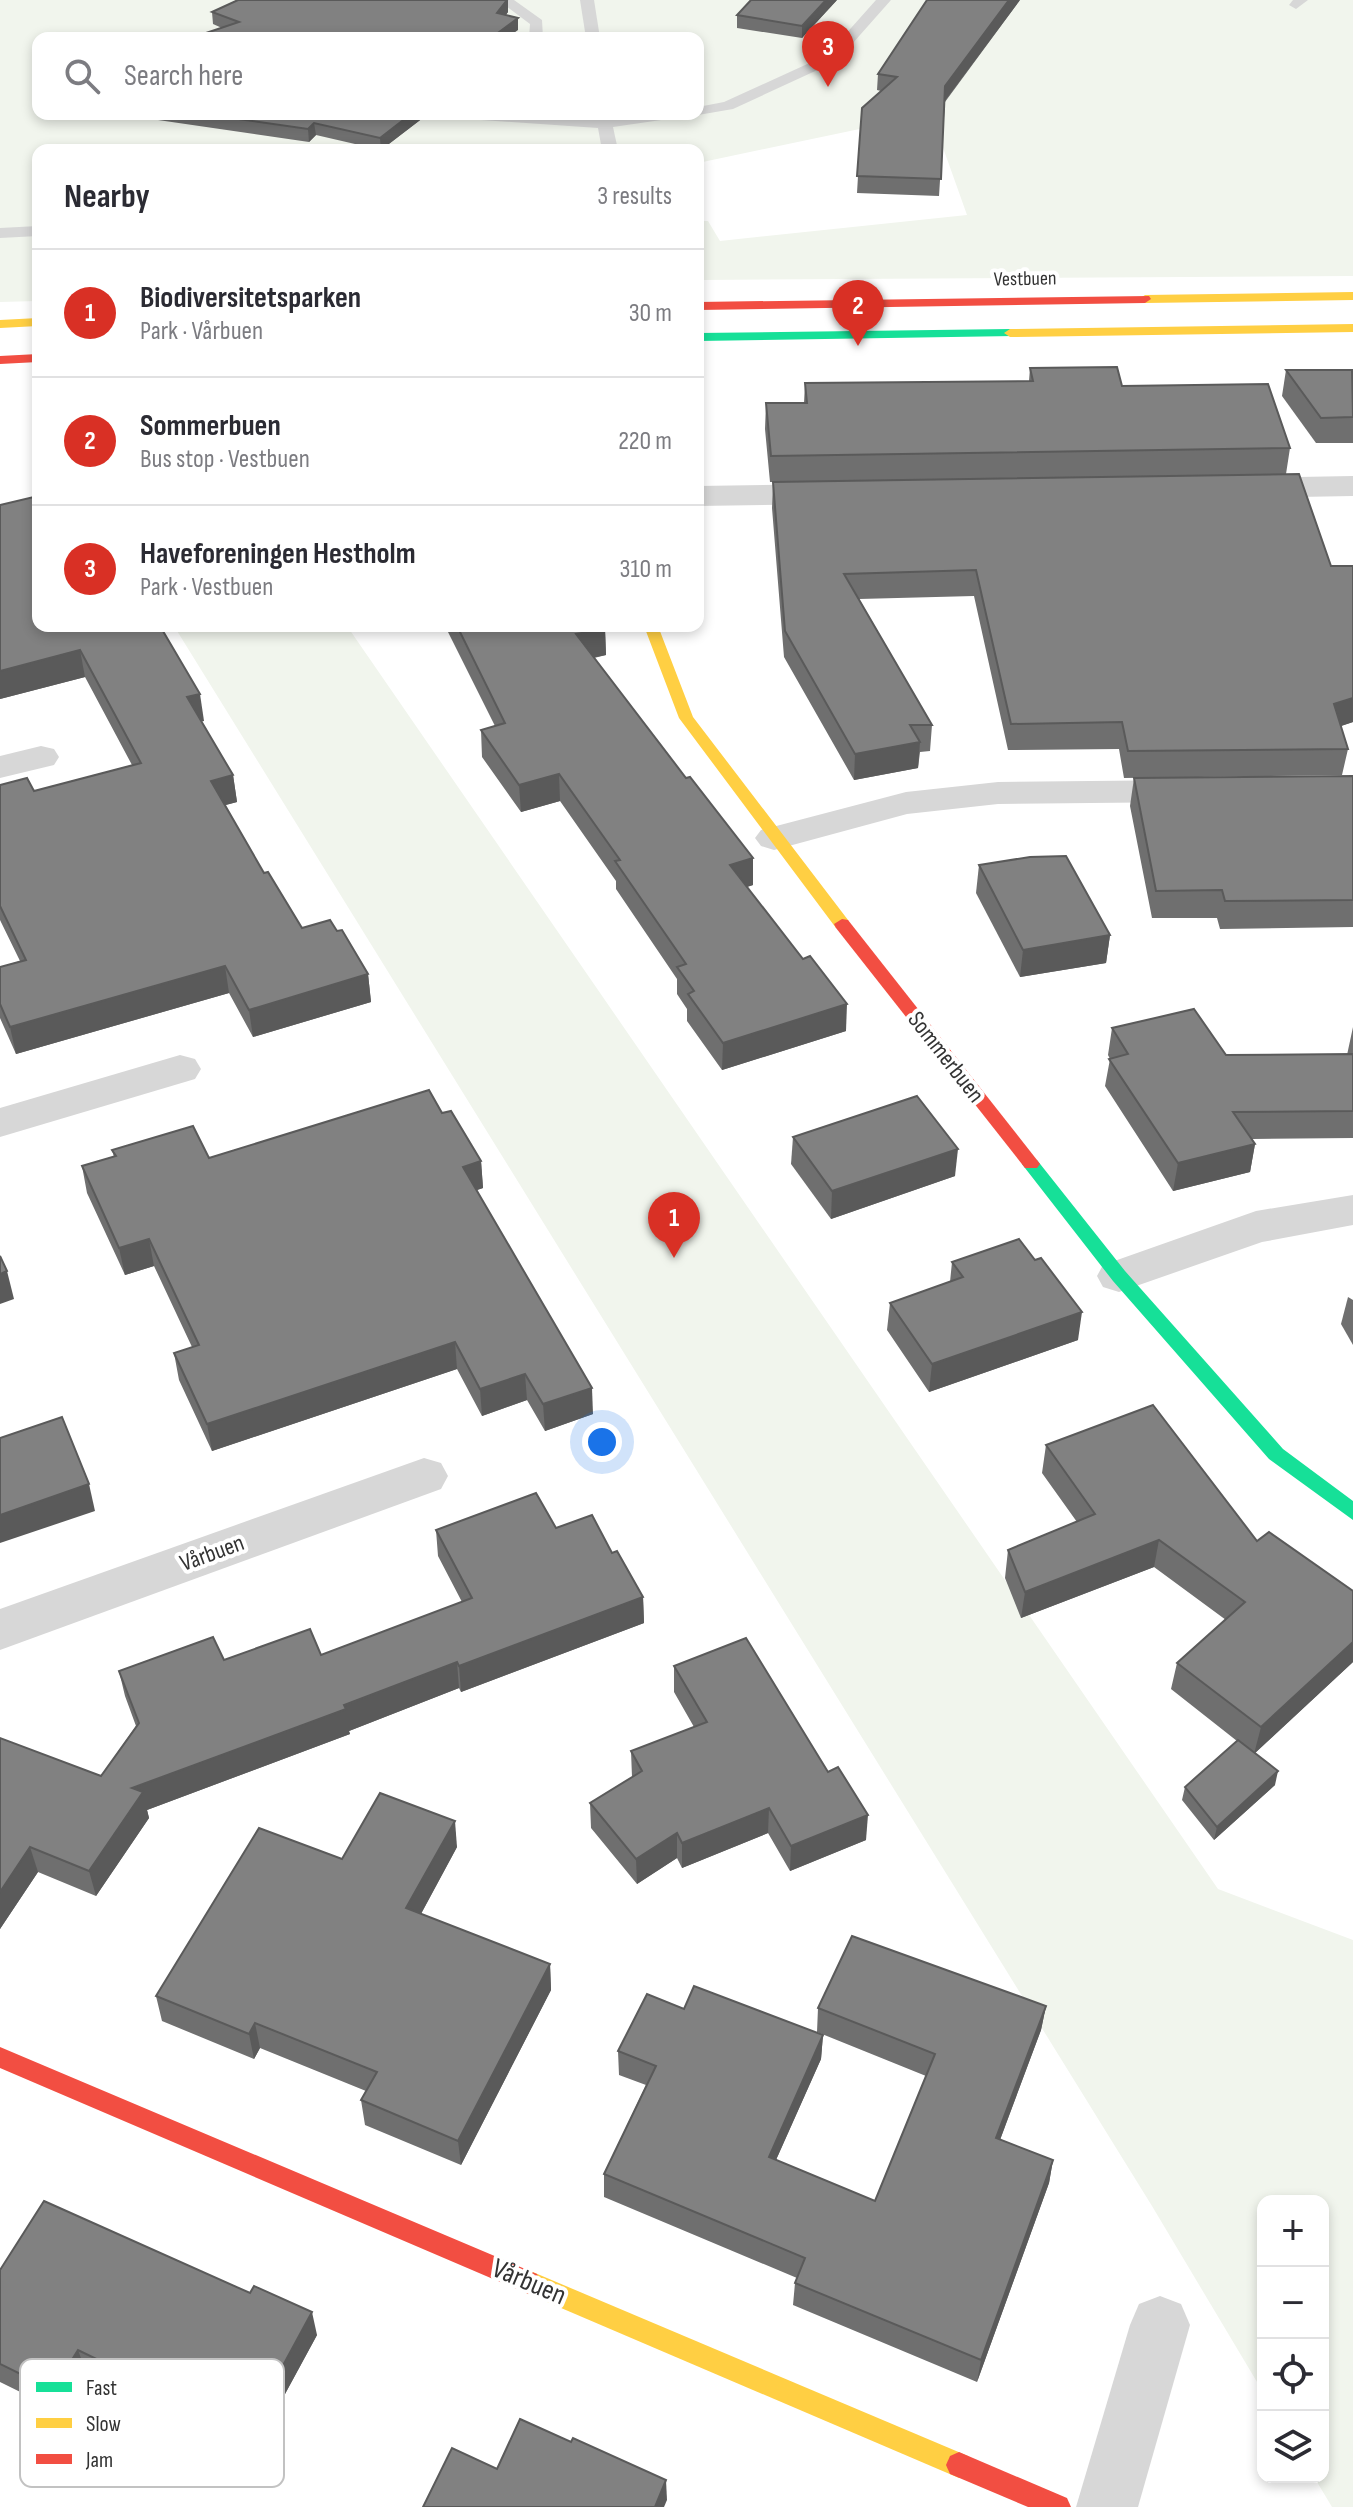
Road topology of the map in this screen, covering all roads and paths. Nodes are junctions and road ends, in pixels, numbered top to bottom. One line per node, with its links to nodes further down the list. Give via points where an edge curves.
1 (505, 0): 4 (lane, via 537,23)
2 (587, 0): 5 (lane)
3 (884, 0): 6 (lane, via 832,58 728,106)
4 (536, 32)
5 (592, 32)
6 (704, 110)
7 (603, 120): 8 (lane)
8 (609, 144)
9 (32, 231): 10 (lane)
10 (0, 233)
11 (1353, 296): 12 (street, Vestbuen)
12 (704, 306)
13 (32, 322): 14 (street)
14 (0, 324)
15 (1353, 328): 16 (street)
16 (704, 337)
17 (32, 358): 18 (street)
18 (0, 360)
19 (1353, 486): 20 (street)
20 (1209, 488)
21 (858, 493): 22 (street)
22 (704, 496)
23 (653, 632): 27 (street, Sommerbuen, via 686,718)
24 (41, 757): 25 (street)
25 (0, 767)
26 (1230, 790): 27 (street, via 998,793 906,803)
27 (774, 838): 31 (street, Sommerbuen)
28 (180, 1069): 29 (street)
29 (0, 1123)
30 (1353, 1210): 31 (street, via 1256,1227)
31 (1119, 1276): 33 (street, Sommerbuen, via 1276,1454)
32 (424, 1476): 34 (street, Vårbuen)
33 (1353, 1512)
34 (0, 1630)
35 (0, 2057): 37 (street, Vårbuen)
36 (1160, 2325): 38 (street)
37 (1058, 2507)
38 (1107, 2507)

